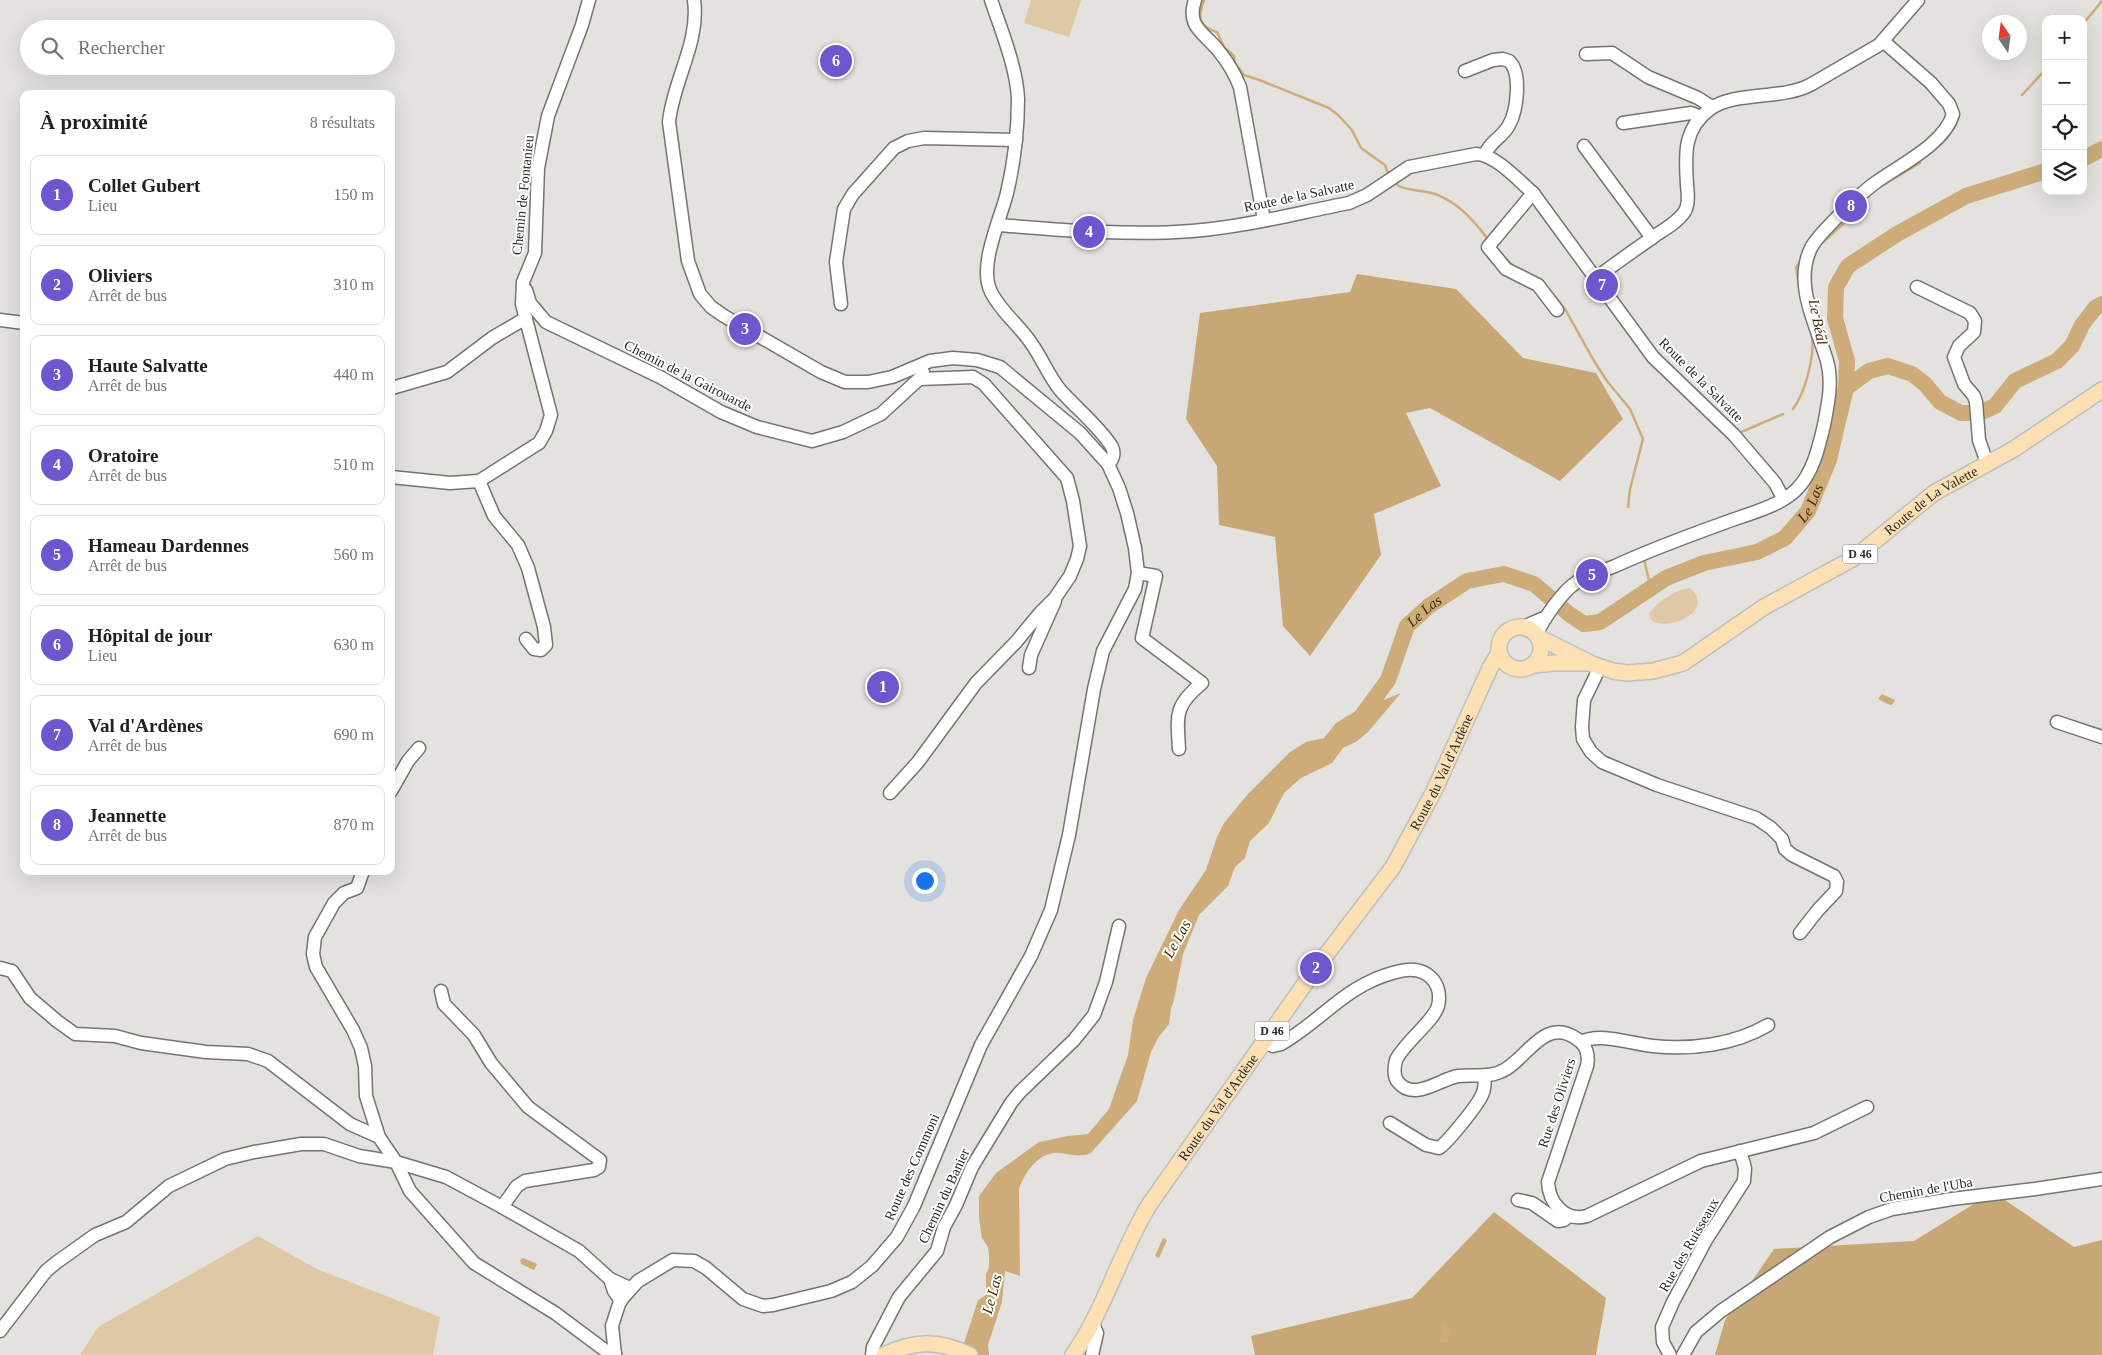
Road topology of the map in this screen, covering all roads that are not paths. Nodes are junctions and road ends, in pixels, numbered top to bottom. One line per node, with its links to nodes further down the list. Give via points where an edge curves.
1 (589, 0): 20 (street, Chemin de Fontanieu, via 548,116 538,168 535,253)
2 (694, 0): 27 (street, via 694,32 675,90 669,122 688,261 700,294 724,316 821,372 845,382 892,377)
3 (991, 0): 12 (street, via 1015,81 1018,98)
4 (1195, 0): 16 (street, via 1192,13 1195,26 1218,50 1234,72 1240,87)
5 (1918, 0): 6 (street)
6 (1883, 42): 9 (street, via 1805,87 1725,101); 35 (street, via 1931,83 1949,104 1952,118 1926,148 1867,189 1822,234 1810,251 1806,274 1807,299 1828,365 1830,390 1810,470 1797,489)
7 (1586, 54): 9 (street, via 1612,53 1648,77)
8 (1465, 71): 14 (street, via 1499,59 1509,61 1516,70 1517,88 1510,124)
9 (1712, 107): 10 (street)
10 (1701, 117): 11 (street, via 1691,113); 18 (street, via 1692,129 1685,152 1686,209)
11 (1623, 123)
12 (1016, 140): 17 (street); 22 (street, via 924,138 894,148 853,194 844,209 836,262)
13 (1584, 146): 18 (street)
14 (1486, 155): 15 (street, Route de la Salvatte); 16 (street, Route de la Salvatte, via 1414,165 1355,202)
15 (1533, 193): 19 (street, Route de la Salvatte); 23 (street, via 1488,247 1506,268 1538,285)
16 (1264, 220): 17 (street, Route de la Salvatte, via 1207,230 1141,233)
17 (998, 225): 32 (street, via 988,257 987,280 991,292 1030,341 1059,389 1112,448 1113,456)
18 (1652, 238): 19 (street)
19 (1596, 278): 35 (street, Route de la Salvatte, via 1653,357 1734,435 1775,483)
20 (523, 282): 24 (street, Chemin de Fontanieu, via 522,304); 28 (street, Chemin de la Gairouarde, via 530,303 546,322 660,377 720,412 758,428 812,441 843,432 881,414)
21 (1917, 287): 31 (street, via 1973,317 1974,332 1959,346 1954,357 1964,384 1974,396 1979,440)
22 (841, 304)
23 (1557, 310)
24 (526, 318): 29 (street, via 492,338 447,372); 34 (street, Chemin de Fontanieu, via 551,414 539,443)
25 (0, 320): 26 (street)
26 (20, 322)
27 (930, 362): 28 (street, Chemin de la Gairouarde); 32 (street, via 953,358 977,360 1000,368 1080,433)
28 (918, 379): 37 (street, via 973,377 978,380 1067,478 1080,546 1070,576)
29 (395, 387)
30 (2102, 390): 31 (main road, Route de La Valette / D 46, via 2038,434)
31 (1987, 463): 42 (main road, Route de La Valette / D 46, via 1919,503 1854,558 1764,607 1683,662 1638,673 1614,671)
32 (1108, 464): 36 (street, via 1127,512)
33 (395, 477): 34 (street, Chemin de Fontanieu, via 450,483)
34 (479, 481): 39 (street, via 494,516 518,545 528,568 546,645 541,650 534,649)
35 (1783, 498): 38 (street, via 1773,505 1658,547 1573,584)
36 (1138, 573): 49 (street, via 1156,576 1142,638 1202,683 1188,695 1176,714); 71 (street, Route des Commoni, via 1135,590 1103,651 1057,890 1043,931 981,1045 906,1222 881,1256 860,1276 814,1296 773,1306 743,1299 706,1268 690,1260 678,1259 667,1263)
37 (1055, 598): 43 (street); 51 (street, via 976,683 918,762)
38 (1533, 633): 40 (main road, via 1516,628 1505,634); 41 (main road, via 1542,649); 42 (main road, Route de La Valette / D 46)
39 (526, 639)
40 (1499, 653): 44 (main road, via 1504,663); 45 (main road, Route du Val d'Ardène / D 46)
41 (1534, 665): 42 (main road, Route de La Valette / D 46, via 1563,662); 44 (main road, via 1521,670)
42 (1596, 665): 54 (street, via 1584,700 1582,727 1583,739 1602,762 1756,818 1782,839 1792,856 1834,876 1836,891)
43 (1028, 668)
44 (1514, 668): 45 (main road, Route du Val d'Ardène / D 46, via 1496,674)
45 (1482, 688): 58 (main road, Route du Val d'Ardène / D 46, via 1421,819 1393,866)
46 (2057, 722): 47 (street)
47 (2102, 737)
48 (419, 748): 50 (street)
49 (1179, 749)
50 (395, 784)
51 (890, 792)
52 (362, 875): 63 (street, via 357,888 341,895 331,907 315,937 313,954 316,967 361,1048 366,1096)
53 (1119, 926): 76 (street, Chemin du Banier, via 1106,982 1094,1015 1080,1034 1020,1092 1008,1108 972,1167 944,1227 937,1251 899,1297)
54 (1800, 933)
55 (0, 968): 63 (street, via 12,971 30,998 75,1034 114,1036 206,1052 254,1055 274,1064 353,1126)
56 (441, 991): 68 (street, via 444,1004 474,1036 491,1063 531,1110 600,1160 600,1166 594,1170 525,1181 517,1186)
57 (1768, 1025): 59 (street, via 1748,1035 1698,1046 1657,1046 1597,1039)
58 (1264, 1042): 60 (street, Rue des Oliviers, via 1273,1046 1281,1044 1363,983 1413,969 1427,974 1434,981 1438,1005 1398,1055 1394,1070 1396,1080 1403,1087 1414,1090 1453,1078); 73 (main road, Route du Val d'Ardène / D 46, via 1149,1205)
59 (1581, 1042): 60 (street, Rue des Oliviers, via 1562,1033 1548,1034 1507,1069); 69 (street, Rue des Oliviers, via 1588,1055 1587,1066 1548,1182 1551,1199)
60 (1484, 1076): 62 (street, via 1481,1097 1438,1148)
61 (1868, 1108): 64 (street, via 1814,1133)
62 (1390, 1123)
63 (379, 1137): 65 (street)
64 (1740, 1151): 69 (street, via 1688,1166 1587,1216); 81 (street, Rue des Ruisseaux, via 1745,1168 1744,1181 1706,1240 1662,1327 1663,1342)
65 (396, 1162): 68 (street, via 446,1176); 74 (street, via 360,1156 324,1144 301,1144 225,1159 169,1186 126,1222 95,1235 57,1262 46,1271); 75 (street, via 410,1191 474,1263)
66 (2102, 1179): 82 (street, Chemin de l'Uba, via 1915,1205 1868,1217 1830,1237 1720,1311 1694,1334)
67 (1518, 1200): 69 (street, via 1532,1204 1558,1221)
68 (502, 1207): 70 (street, via 579,1251)
69 (1569, 1216)
70 (610, 1279): 71 (street); 72 (street)
71 (630, 1288): 72 (street, Route des Commoni)
72 (621, 1301): 75 (street, Route des Commoni, via 612,1321)
73 (1093, 1324): 79 (main road, Route du Val d'Ardène / D 46); 80 (street, via 1097,1333)
74 (0, 1331)
75 (615, 1355)
76 (872, 1355)
77 (884, 1355): 78 (main road, via 915,1344 938,1344)
78 (970, 1355)
79 (1073, 1355)
80 (1092, 1355)
81 (1670, 1355)
82 (1683, 1355)

